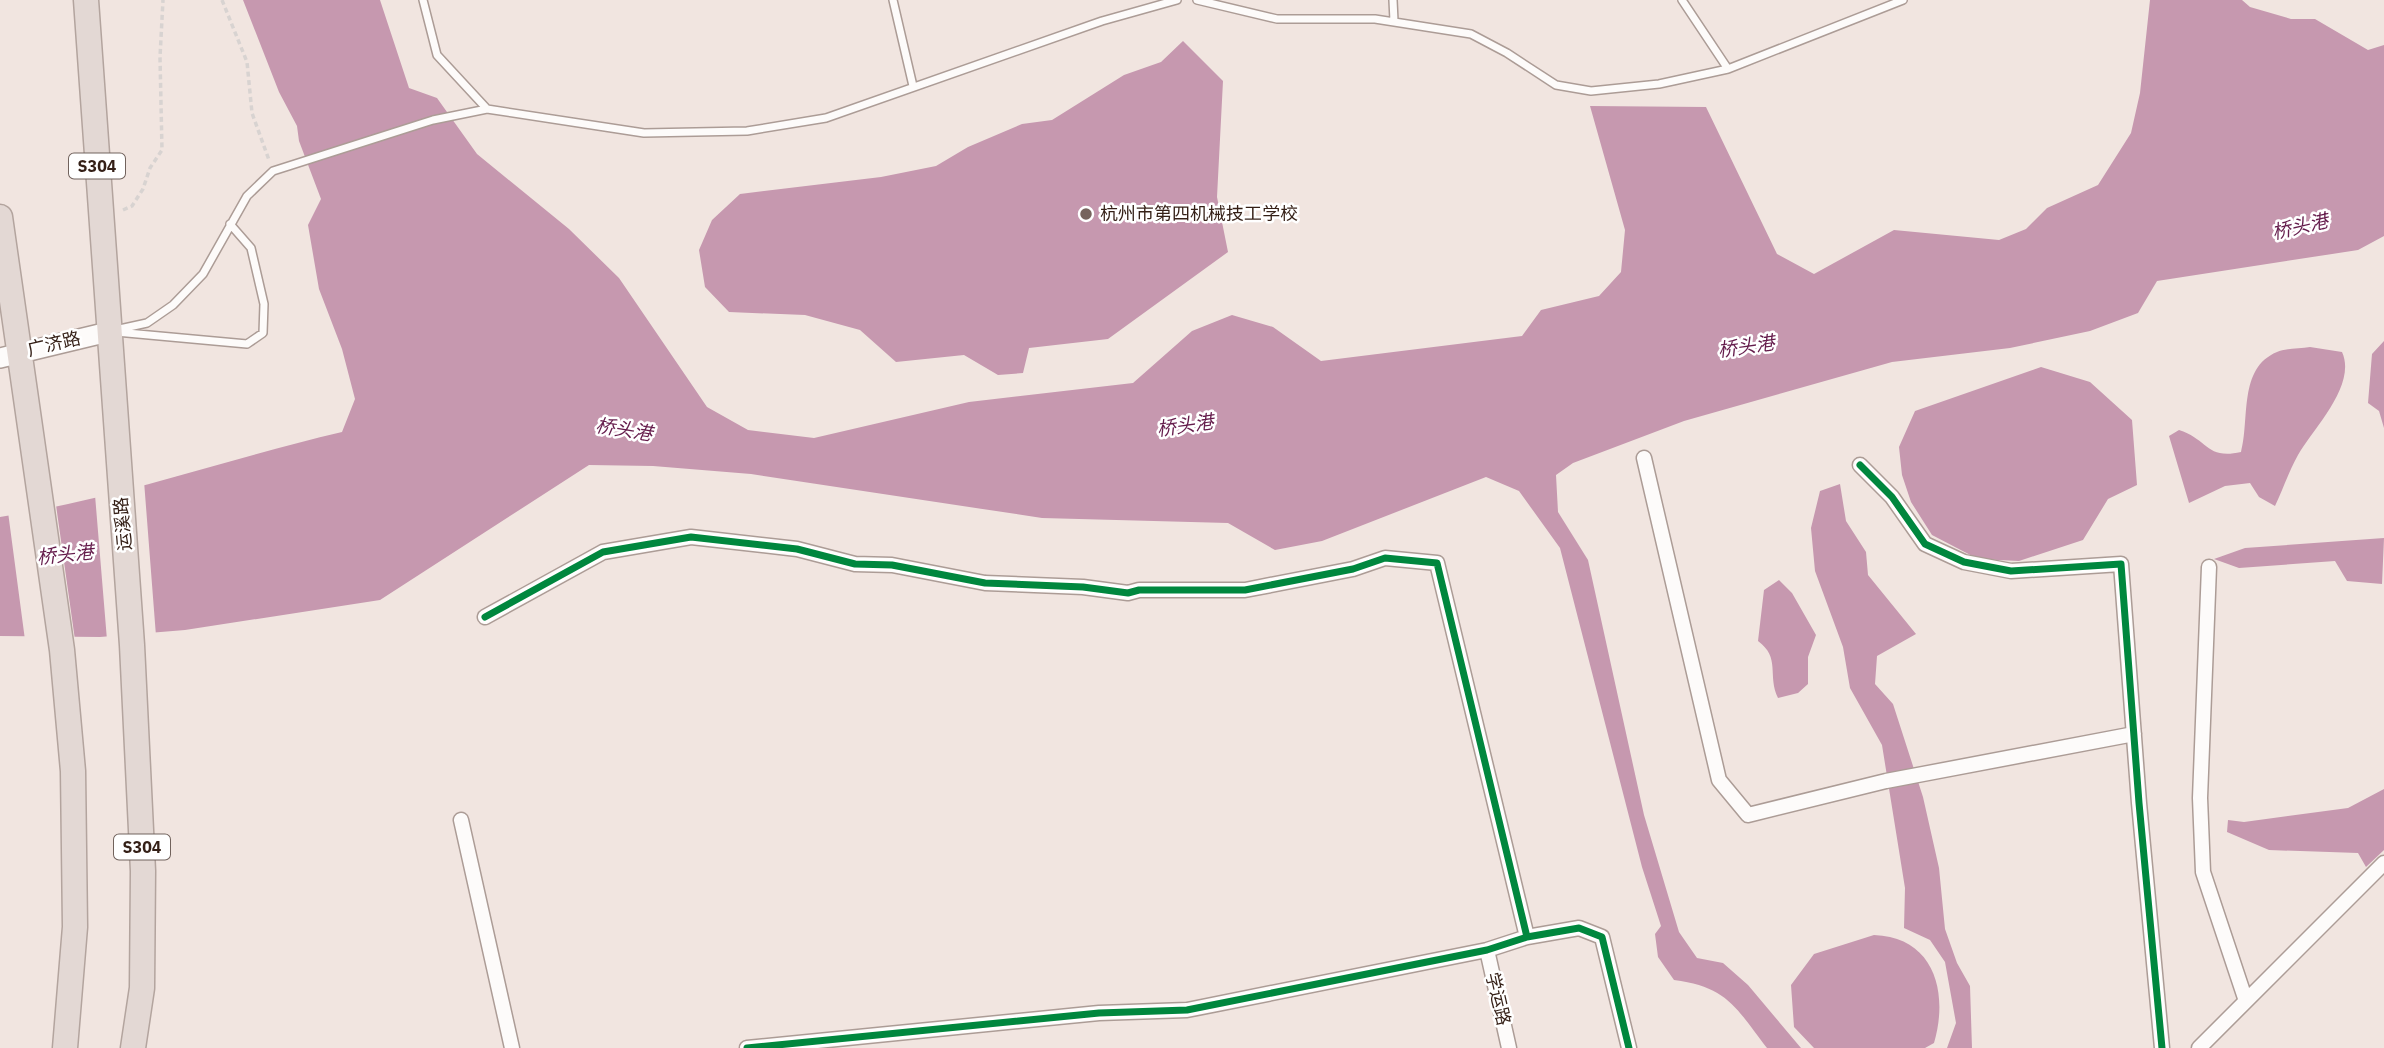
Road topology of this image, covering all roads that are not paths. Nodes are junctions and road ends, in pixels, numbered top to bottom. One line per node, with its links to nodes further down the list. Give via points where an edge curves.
1 (86, 0): 15 (highway, 运溪路 / S304)
2 (423, 0): 12 (lane, via 437,55)
3 (893, 0): 11 (lane)
4 (1177, 0): 11 (lane)
5 (1197, 0): 9 (lane, via 1277,19)
6 (1392, 0): 9 (lane)
7 (1682, 0): 10 (lane)
8 (1903, 0): 10 (lane)
9 (1394, 21): 10 (lane, via 1471,34 1556,85 1591,91 1660,84)
10 (1728, 69)
11 (913, 86): 12 (lane, via 826,118 747,131 644,133)
12 (487, 108): 14 (lane, via 433,120 273,172 247,196)
13 (0, 217): 16 (highway)
14 (230, 224): 15 (lane, via 203,274 173,305 146,323); 15 (lane, via 251,248 264,303 263,333 247,344)
15 (108, 332): 16 (street, 广济路); 28 (highway, 运溪路 / S304, via 132,646 143,871 142,988)
16 (10, 355): 27 (highway, via 40,500 62,650 72,771 75,928)
17 (1644, 458): 21 (street, via 1718,780 1748,815 1886,781)
18 (1860, 465): 21 (street, via 1892,497 1925,544 1964,562 2011,571 2121,564)
19 (2209, 567): 26 (street, via 2200,798 2203,872)
20 (485, 617): 24 (street, via 603,552 691,537 797,549 855,564 892,565 985,583 1128,593 1245,590 1353,569 1385,558 1437,563)
21 (2134, 734): 33 (street)
22 (461, 820): 29 (street)
23 (2382, 868): 26 (street)
24 (1527, 937): 25 (street); 32 (street, via 1579,928 1602,937)
25 (1487, 950): 30 (street, via 1187,1010 1099,1013); 31 (street, 学运路)
26 (2246, 1001): 34 (street)
27 (65, 1048)
28 (133, 1048)
29 (512, 1048)
30 (747, 1048)
31 (1509, 1048)
32 (1629, 1048)
33 (2162, 1048)
34 (2199, 1048)

